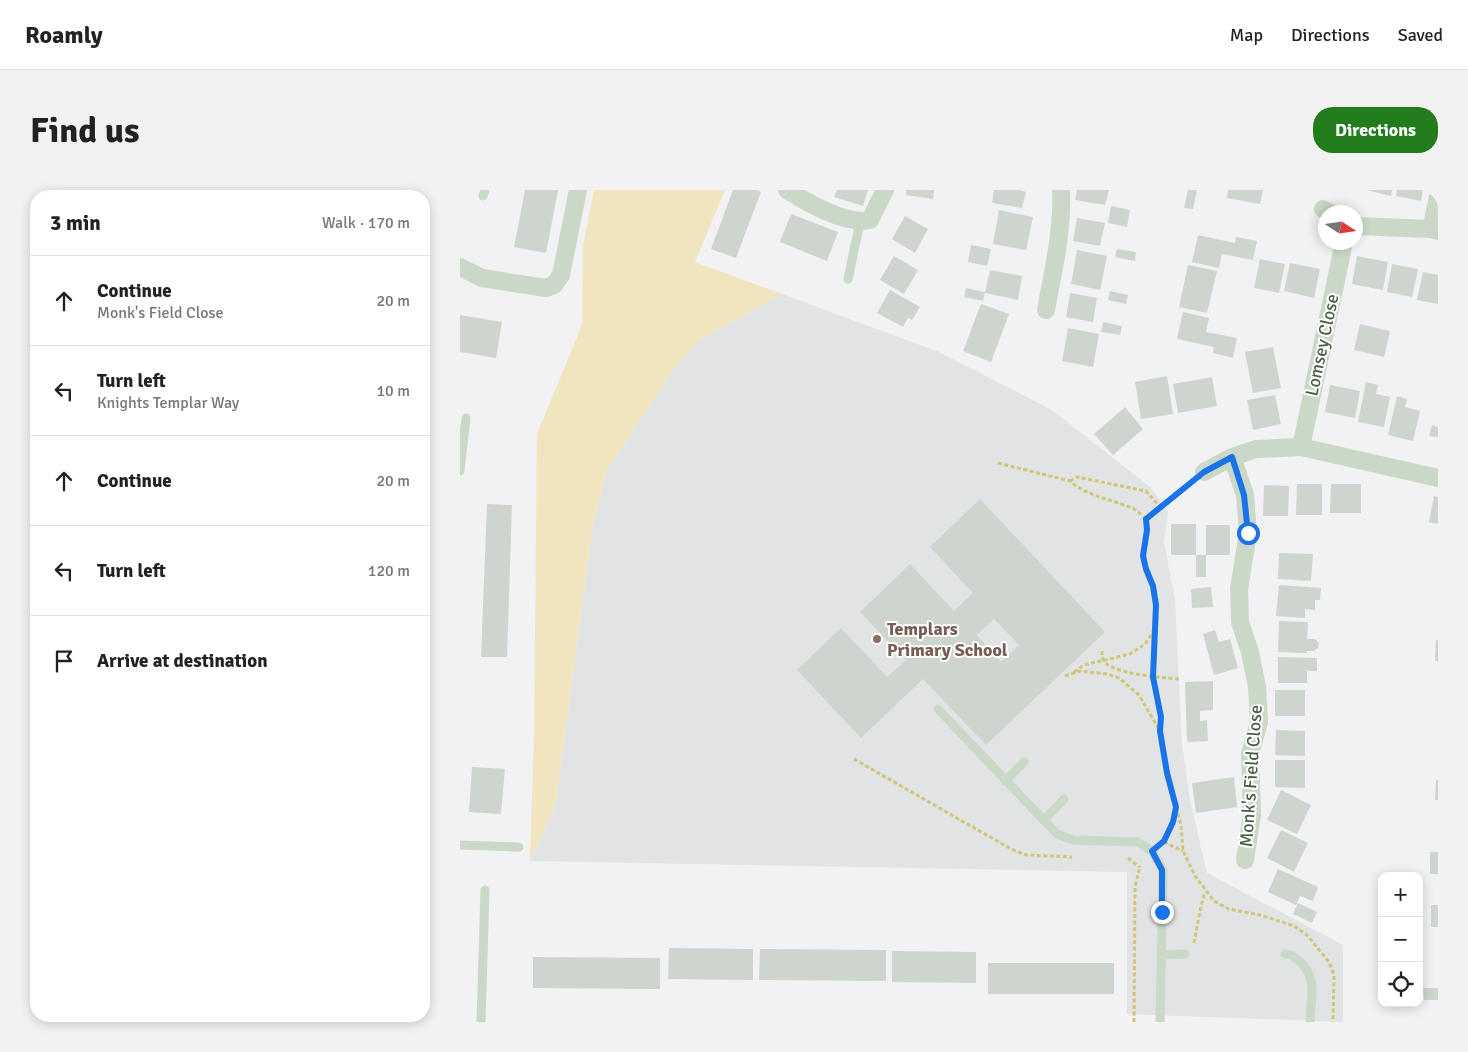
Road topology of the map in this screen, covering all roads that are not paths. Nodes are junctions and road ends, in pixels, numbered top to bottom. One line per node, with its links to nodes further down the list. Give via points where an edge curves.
1 (578, 190): 10 (street, via 561,275 554,284 546,288 482,278)
2 (787, 190): 6 (street, via 806,202)
3 (885, 190): 6 (street, via 870,220)
4 (1061, 190): 12 (street, via 1058,244)
5 (1438, 198): 8 (street)
6 (860, 222): 11 (lane)
7 (1363, 226): 8 (street)
8 (1435, 230)
9 (1342, 250): 14 (street, Lomsey Close)
10 (460, 267)
11 (848, 279)
12 (1046, 310)
13 (466, 418): 16 (lane)
14 (1301, 447): 15 (street, via 1256,449); 18 (street)
15 (1232, 457): 17 (street); 26 (street, Monk's Field Close, via 1244,495 1248,533 1239,589 1240,622 1257,687 1259,722 1250,754 1252,814)
16 (460, 471)
17 (1204, 472)
18 (1438, 478)
19 (938, 709): 21 (lane)
20 (1024, 762): 21 (lane)
21 (1005, 781): 23 (lane)
22 (1064, 799): 23 (lane)
23 (1044, 820): 30 (lane, via 1057,834 1073,840 1138,842 1152,851 1162,870)
24 (460, 845): 25 (lane)
25 (519, 847)
26 (1245, 860)
27 (485, 890): 31 (lane)
28 (1185, 954): 30 (lane)
29 (1285, 954): 33 (lane, via 1292,954 1311,975)
30 (1161, 955): 32 (lane)
31 (481, 1022)
32 (1160, 1022)
33 (1310, 1022)

